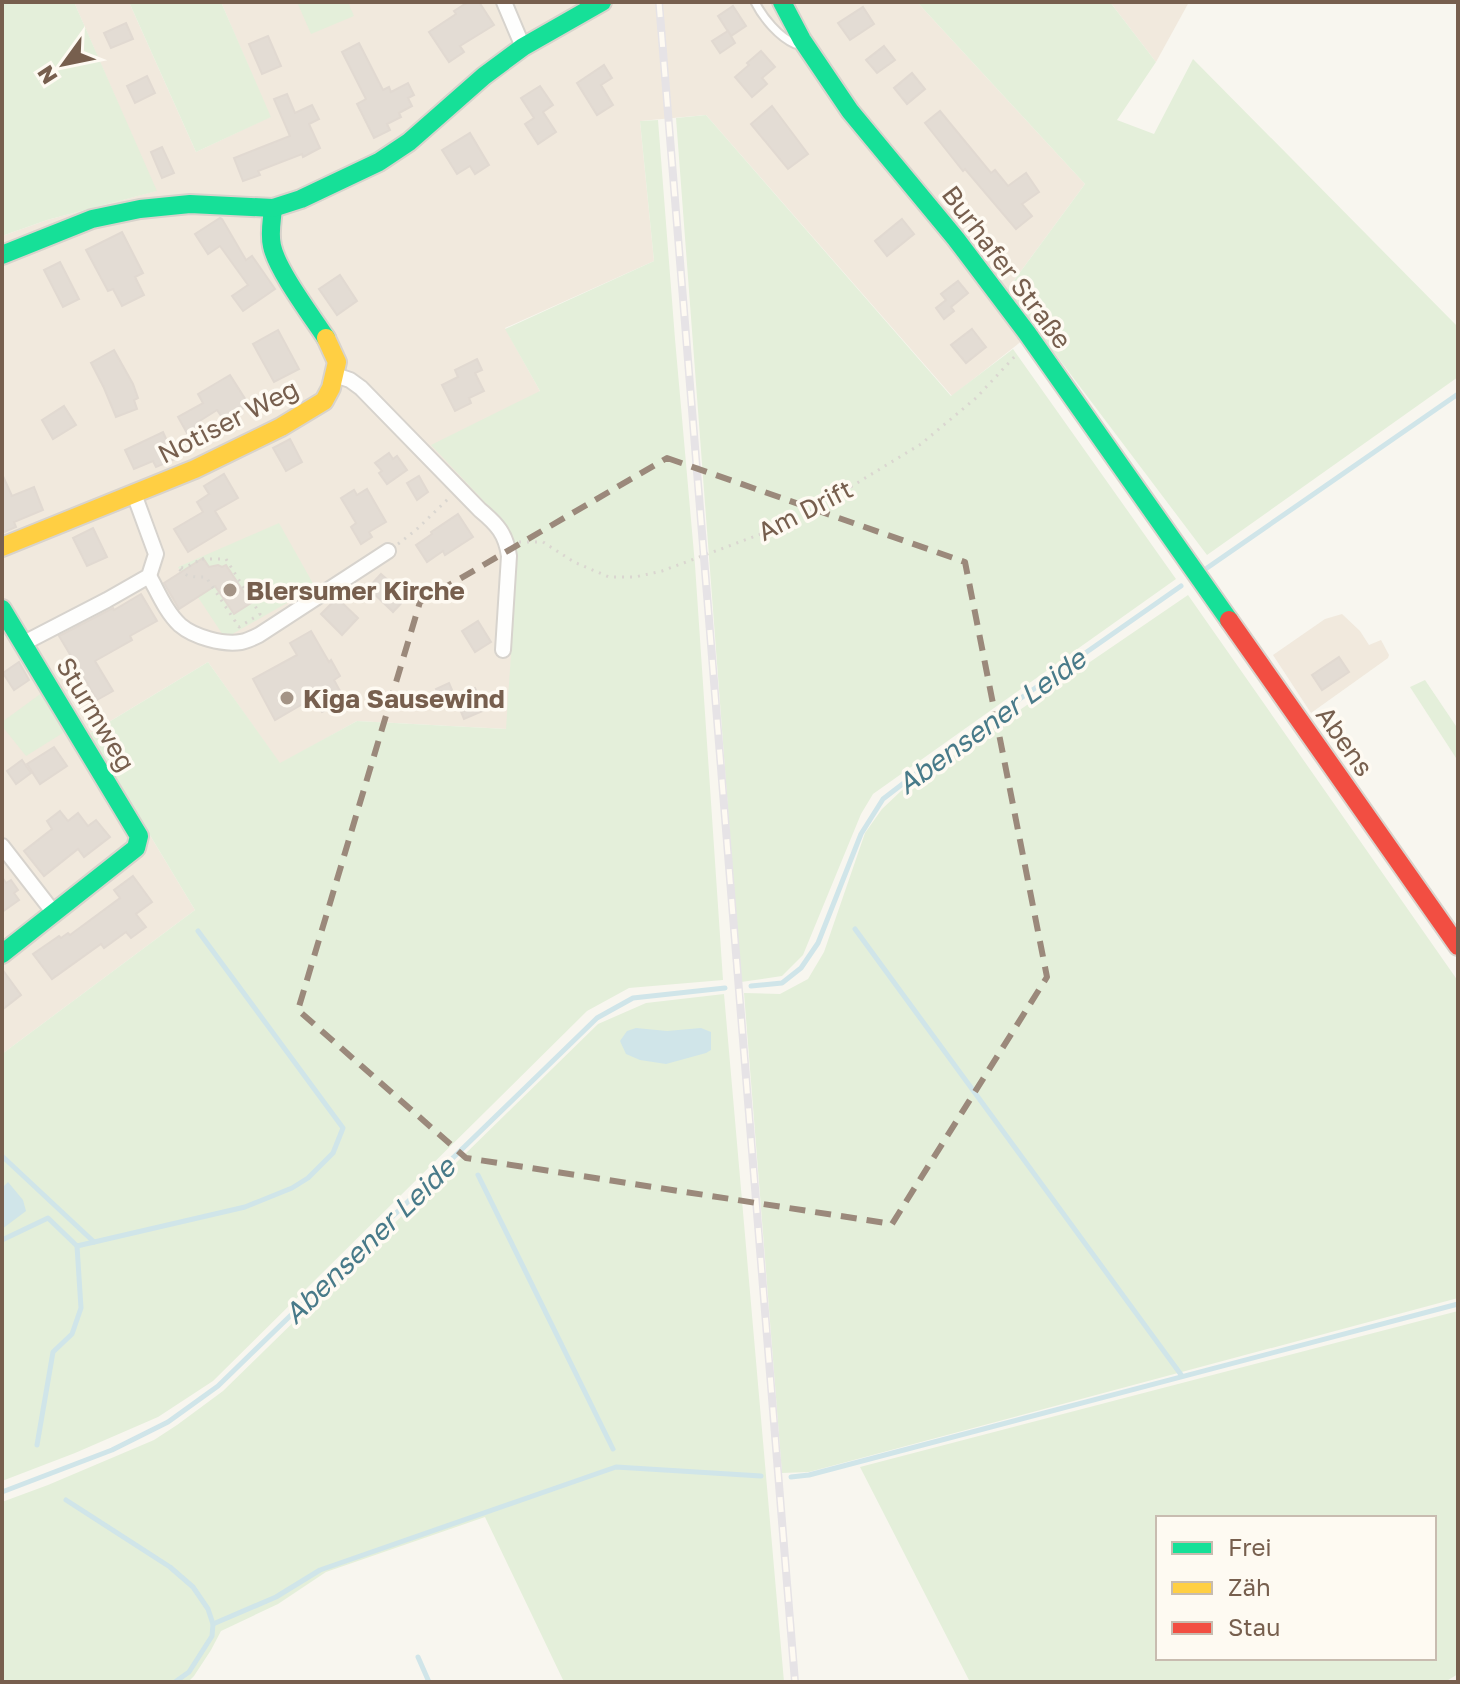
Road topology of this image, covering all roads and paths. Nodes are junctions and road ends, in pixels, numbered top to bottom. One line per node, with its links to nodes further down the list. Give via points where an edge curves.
1 (504, 2): 6 (street)
2 (602, 2): 6 (street)
3 (755, 2): 5 (lane, via 790,43)
4 (782, 2): 5 (street, Burhafer Straße)
5 (802, 40): 16 (street, Burhafer Straße, via 850,111 1027,333)
6 (523, 47): 7 (street, via 379,162)
7 (273, 208): 8 (street, via 190,204 140,209 92,219); 10 (street, via 272,249 331,345)
8 (2, 255)
9 (1022, 348): 13 (path, Am Drift, via 976,398 921,444 793,522 703,556 662,571 609,577 543,542)
10 (335, 375): 11 (street, via 361,388); 12 (street, Notiser Weg, via 324,401 308,412)
11 (459, 489): 13 (street); 15 (path)
12 (134, 494): 14 (street, Notiser Weg); 17 (street, via 156,554)
13 (507, 541): 21 (street)
14 (2, 547)
15 (388, 551): 17 (street, via 259,635 238,643 200,635 179,624)
16 (1190, 565): 24 (street, Abens)
17 (149, 576): 20 (street)
18 (2, 609): 20 (street, Sturmweg)
19 (239, 627): 19 (path, via 206,577 183,574 178,567 226,559 260,614)
20 (22, 644): 23 (street, Sturmweg, via 139,836 136,848)
21 (503, 650)
22 (2, 846): 23 (street)
23 (54, 913): 25 (street)
24 (1458, 946)
25 (2, 954)

